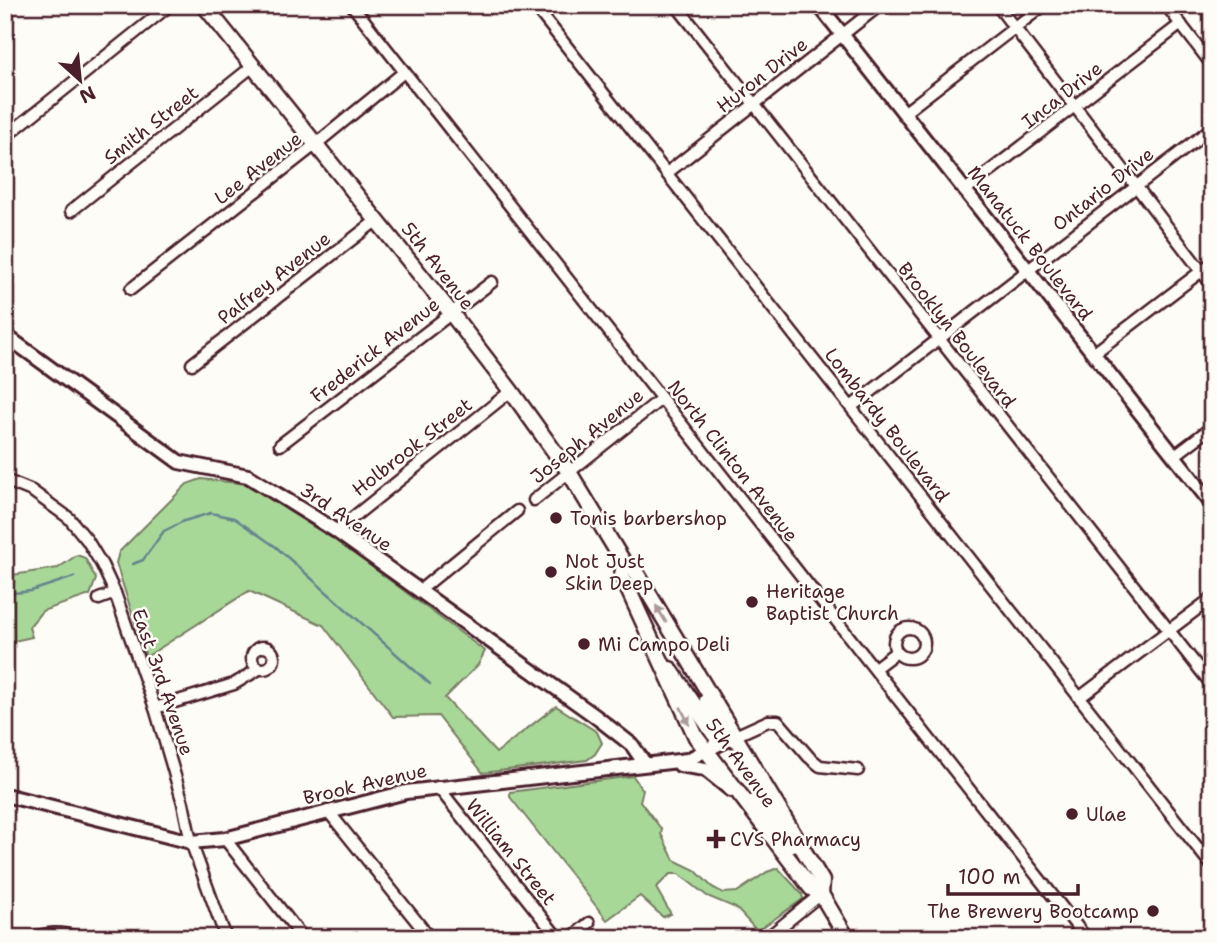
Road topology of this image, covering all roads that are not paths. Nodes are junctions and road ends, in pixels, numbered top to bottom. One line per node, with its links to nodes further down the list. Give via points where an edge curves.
1 (11, 5): 12 (street)
2 (170, 5): 23 (street)
3 (204, 5): 17 (main road, 5th Avenue)
4 (352, 5): 18 (street, North Clinton Avenue)
5 (534, 5): 25 (street, Lombardy Boulevard)
6 (676, 5): 19 (street, Brooklyn Boulevard)
7 (819, 5): 15 (street, Manatuck Boulevard)
8 (880, 5): 15 (street, Huron Drive)
9 (997, 5): 14 (street)
10 (1044, 5): 14 (street)
11 (1167, 5): 13 (street)
12 (5, 10)
13 (1181, 24): 16 (street); 20 (street, Inca Drive)
14 (1015, 28): 20 (street); 21 (street)
15 (842, 35): 19 (street, Huron Drive); 21 (street, Manatuck Boulevard)
16 (1212, 65)
17 (253, 66): 24 (main road, 5th Avenue); 28 (street, Smith Street)
18 (404, 72): 24 (street, Lee Avenue); 42 (street, North Clinton Avenue)
19 (754, 104): 25 (street, Huron Drive); 38 (street, Brooklyn Boulevard)
20 (1076, 107): 26 (street); 27 (street, Inca Drive)
21 (904, 113): 27 (street, Manatuck Boulevard)
22 (1212, 128): 26 (street, Ontario Drive)
23 (5, 137)
24 (316, 144): 29 (main road, 5th Avenue); 35 (street, Lee Avenue)
25 (667, 173): 43 (street, Lombardy Boulevard)
26 (1136, 186): 31 (street, Ontario Drive); 32 (street)
27 (964, 191): 31 (street, Manatuck Boulevard)
28 (71, 211)
29 (377, 220): 36 (main road, 5th Avenue); 40 (street, Palfrey Avenue)
30 (1212, 263): 32 (street)
31 (1027, 271): 38 (street, Ontario Drive); 39 (street, Manatuck Boulevard)
32 (1201, 271): 34 (street); 39 (street)
33 (492, 282): 36 (street, Frederick Avenue)
34 (1212, 285)
35 (131, 289)
36 (452, 313): 41 (main road, 5th Avenue); 45 (street, Frederick Avenue)
37 (5, 335): 52 (street, 3rd Avenue, via 179,462 248,475)
38 (938, 339): 43 (street, Ontario Drive); 58 (street, Brooklyn Boulevard)
39 (1093, 354): 46 (street, Manatuck Boulevard)
40 (192, 364)
41 (511, 391): 47 (main road, 5th Avenue); 52 (street, Holbrook Street)
42 (662, 398): 47 (street, Joseph Avenue); 62 (street, North Clinton Avenue)
43 (851, 407): 65 (street, Lombardy Boulevard)
44 (1212, 427): 46 (street)
45 (280, 445)
46 (1174, 456): 50 (street, Manatuck Boulevard)
47 (569, 472): 49 (street, Joseph Avenue); 53 (main road, 5th Avenue)
48 (5, 480): 55 (street, East 3rd Avenue, via 32,491 69,518 87,540)
49 (534, 500)
50 (1212, 504)
51 (517, 511): 54 (street)
52 (336, 531): 54 (street, 3rd Avenue)
53 (624, 563): 59 (main road, 5th Avenue, via 622,576); 61 (main road, 5th Avenue, one-way to 53, via 634,569)
54 (419, 591): 71 (street, 3rd Avenue, via 604,723 632,745)
55 (115, 593): 57 (street); 66 (street, East 3rd Avenue)
56 (1212, 598): 58 (street)
57 (99, 599)
58 (1169, 631): 64 (street, Brooklyn Boulevard); 65 (street)
59 (654, 649): 68 (main road); 69 (main road, 5th Avenue, one-way to 69)
60 (896, 652): 62 (street)
61 (690, 662): 67 (main road, 5th Avenue); 68 (street, via 719,726)
62 (875, 668): 92 (street, North Clinton Avenue)
63 (259, 669): 66 (street, via 234,684)
64 (1212, 685)
65 (1079, 698): 79 (street, Lombardy Boulevard)
66 (155, 708): 78 (street, East 3rd Avenue)
67 (735, 736): 68 (main road); 69 (street, Brook Avenue); 72 (street, via 768,720 778,721 820,765); 80 (main road, 5th Avenue)
68 (719, 738): 69 (street)
69 (707, 751): 70 (street, Brook Avenue, via 687,760); 75 (main road, 5th Avenue); 80 (main road, via 721,756)
70 (662, 763): 71 (street, Brook Avenue); 75 (street, via 705,769)
71 (645, 764): 73 (street, Brook Avenue)
72 (858, 770)
73 (438, 787): 76 (street, Brook Avenue); 88 (street, William Street)
74 (5, 795): 78 (street, Brook Avenue)
75 (748, 805): 81 (main road, 5th Avenue, via 811,888)
76 (328, 811): 77 (street, Brook Avenue); 87 (street)
77 (225, 839): 78 (street, Brook Avenue); 86 (street)
78 (191, 842): 85 (street, East 3rd Avenue)
79 (1212, 866)
80 (813, 867): 81 (main road, 5th Avenue, via 822,881)
81 (821, 894): 90 (street); 91 (main road, 5th Avenue)
82 (589, 923): 89 (street)
83 (30, 938): 84 (street, via 66,933)
84 (79, 938)
85 (226, 938)
86 (303, 938)
87 (430, 938)
88 (558, 938)
89 (571, 938)
90 (767, 938)
91 (847, 938)
92 (1086, 938)

